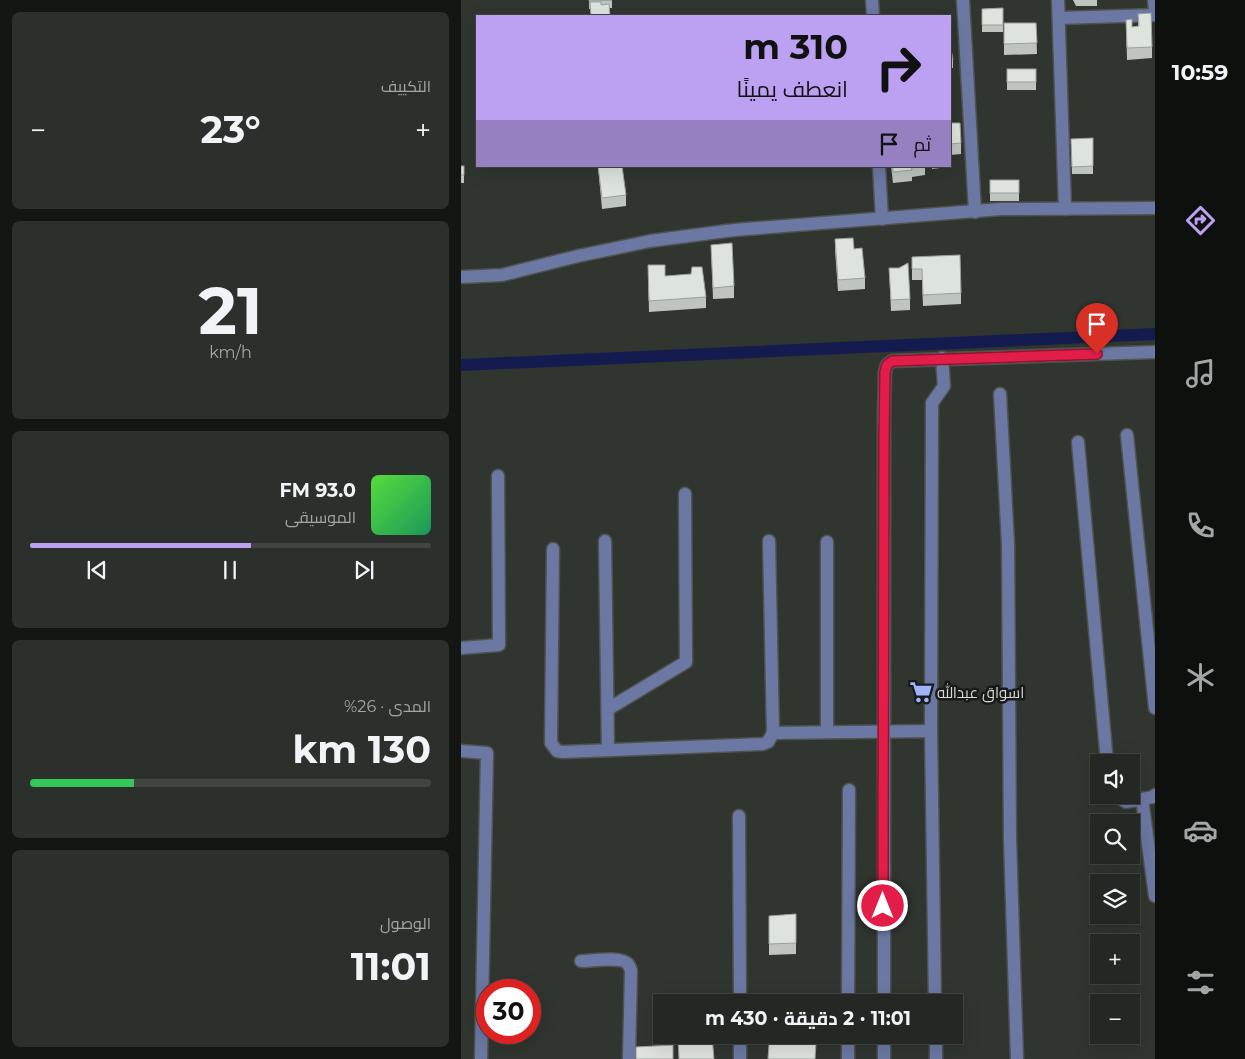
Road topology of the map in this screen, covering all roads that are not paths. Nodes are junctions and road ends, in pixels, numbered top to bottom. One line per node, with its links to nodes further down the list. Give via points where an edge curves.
1 (872, 0): 6 (street)
2 (963, 0): 12 (street)
3 (1058, 0): 8 (street)
4 (1154, 0): 5 (street)
5 (1155, 10)
6 (873, 15)
7 (1155, 15): 8 (street)
8 (1059, 18): 11 (street)
9 (879, 167): 13 (street)
10 (1155, 208): 11 (street)
11 (1065, 209): 12 (street)
12 (975, 212): 13 (street)
13 (882, 219): 14 (street, via 734,230 650,241 502,275)
14 (461, 277)
15 (1155, 352): 16 (street)
16 (942, 358): 29 (street, via 892,361 885,372); 30 (street, via 944,386 932,403)
17 (1000, 394): 56 (street, via 1009,544 1010,839)
18 (1127, 436): 27 (street)
19 (1078, 442): 35 (street)
20 (498, 476): 26 (street, via 499,645)
21 (685, 494): 28 (street, via 686,662)
22 (605, 541): 28 (street)
23 (769, 541): 32 (street)
24 (827, 542): 31 (street)
25 (553, 549): 33 (street, via 551,743 562,752)
26 (461, 648)
27 (1155, 708)
28 (608, 709): 33 (street)
29 (883, 731): 30 (street); 31 (street); 44 (street)
30 (931, 731): 45 (street)
31 (827, 732): 32 (street)
32 (773, 733): 33 (street, via 763,744)
33 (608, 750)
34 (461, 752): 50 (street, via 487,753)
35 (1106, 754)
36 (849, 790): 43 (street)
37 (1155, 795): 38 (street)
38 (1142, 799): 40 (street)
39 (739, 816): 42 (street)
40 (1155, 896)
41 (581, 961): 51 (street, via 615,960 629,964)
42 (739, 994)
43 (848, 994)
44 (883, 994)
45 (935, 994)
46 (740, 1044): 52 (street)
47 (848, 1044): 53 (street)
48 (883, 1044): 54 (street)
49 (936, 1044): 55 (street)
50 (481, 1059)
51 (629, 1059)
52 (740, 1059)
53 (848, 1059)
54 (884, 1059)
55 (936, 1059)
56 (1017, 1059)

